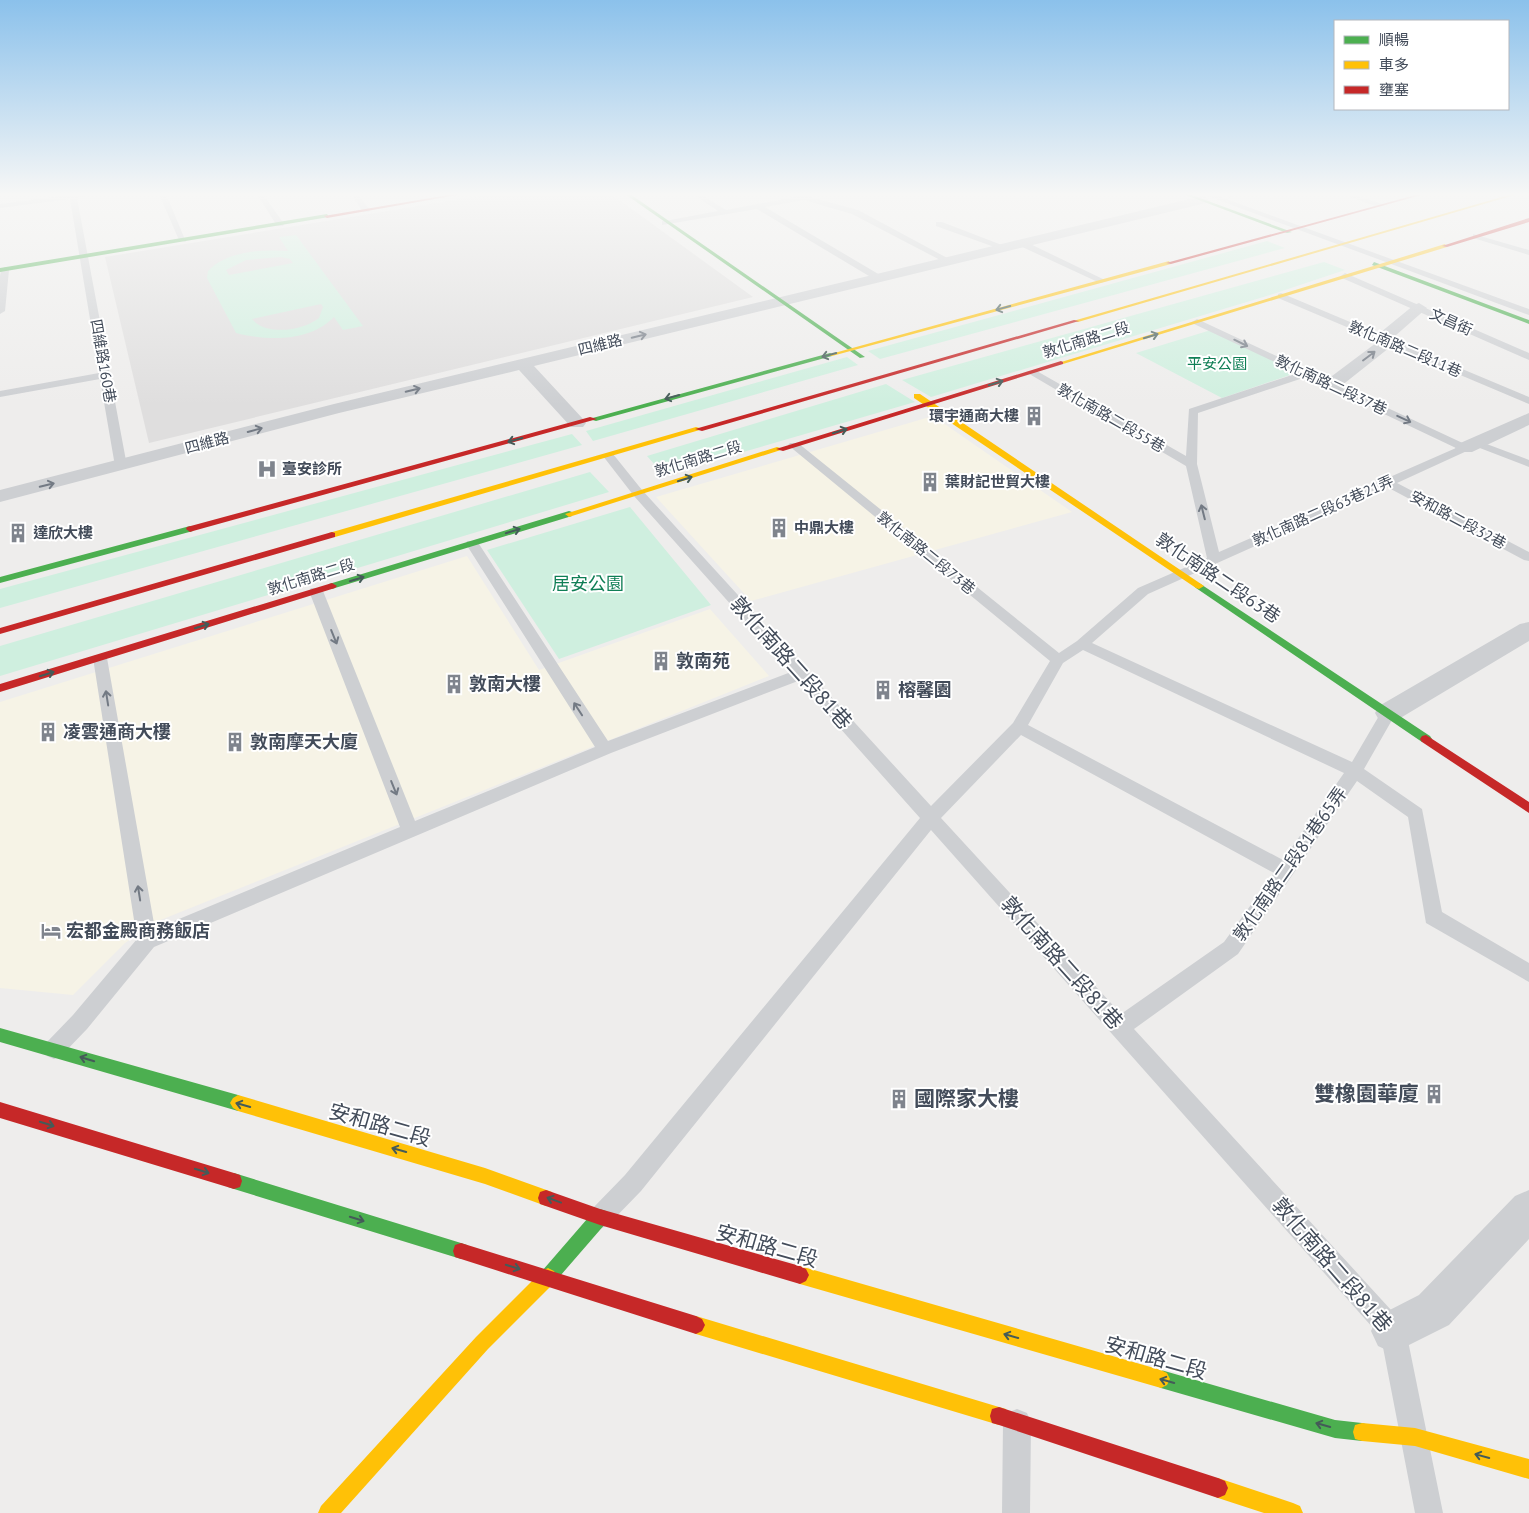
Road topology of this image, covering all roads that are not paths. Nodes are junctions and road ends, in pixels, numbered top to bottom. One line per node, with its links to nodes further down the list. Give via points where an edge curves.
1 (34, 265): 14 (main road)
2 (86, 265): 32 (lane, 四維路160巷)
3 (729, 265): 19 (main road, 敦化南路二段63巷)
4 (856, 265): 16 (lane)
5 (928, 265): 16 (street, 四維路)
6 (1068, 265): 17 (lane)
7 (1163, 265): 17 (main road)
8 (1273, 265): 33 (main road, 敦化南路二段)
9 (1375, 265): 13 (main road)
10 (1384, 265): 13 (main road, 敦化南路二段)
11 (1399, 265): 23 (lane)
12 (1424, 265): 20 (main road)
13 (1379, 266): 15 (main road, 敦化南路二段); 25 (main road)
14 (2, 270): 22 (lane)
15 (1345, 276): 18 (main road, 敦化南路二段); 21 (lane, 文昌街)
16 (877, 277): 19 (street, 四維路)
17 (1103, 281): 27 (main road, one-way to 27)
18 (1281, 296): 24 (main road, 敦化南路二段); 26 (lane, 敦化南路二段11巷)
19 (784, 301): 27 (main road, 敦化南路二段63巷); 29 (street, 四維路, one-way to 19)
20 (1529, 302)
21 (1419, 308): 26 (street, via 1387,335); 28 (lane, 文昌街)
22 (0, 311)
23 (1529, 312)
24 (1197, 322): 30 (main road, 敦化南路二段, one-way to 24); 31 (lane, 敦化南路二段37巷, one-way to 31)
25 (1529, 322)
26 (1388, 342): 34 (street, one-way to 26); 36 (lane, 敦化南路二段11巷)
27 (852, 349): 33 (main road, 敦化南路二段63巷); 39 (main road, one-way to 39)
28 (1529, 357)
29 (523, 364): 39 (street); 45 (street, 四維路, one-way to 29, via 334,409)
30 (1031, 372): 37 (main road, 敦化南路二段, one-way to 30); 43 (lane, 敦化南路二段55巷)
31 (1306, 374): 34 (lane, 敦化南路二段37巷); 43 (lane, via 1193,411)
32 (106, 375): 35 (lane); 45 (lane, 四維路160巷)
33 (896, 382): 37 (main road, 敦化南路二段63巷); 42 (main road, 敦化南路二段)
34 (1330, 386): 41 (lane, 敦化南路二段37巷, one-way to 41)
35 (0, 394)
36 (1529, 401)
37 (928, 404): 40 (main road, 敦化南路二段, one-way to 37); 52 (main road, 敦化南路二段63巷)
38 (1529, 418): 41 (street)
39 (577, 423): 53 (main road, one-way to 53)
40 (794, 445): 47 (main road, 敦化南路二段, one-way to 40); 59 (lane, 敦化南路二段73巷)
41 (1471, 445): 44 (lane, 敦化南路二段37巷); 46 (lane, 敦化南路二段63巷21弄)
42 (609, 456): 47 (lane, 敦化南路二段81巷); 56 (main road, 敦化南路二段)
43 (1191, 464): 51 (lane, one-way to 43)
44 (1529, 464)
45 (121, 466): 48 (street, 四維路, one-way to 45)
46 (1387, 482): 50 (lane, 安和路二段32巷); 51 (lane, 敦化南路二段63巷21弄)
47 (638, 493): 49 (main road, 敦化南路二段, one-way to 47); 60 (lane, 敦化南路二段81巷)
48 (0, 496)
49 (472, 544): 54 (main road, 敦化南路二段, one-way to 49); 64 (lane, one-way to 49)
50 (1529, 557)
51 (1214, 559): 52 (lane, 敦化南路二段63巷21弄)
52 (1181, 574): 57 (lane, 敦化南路二段63巷21弄, via 1143,591); 62 (main road, 敦化南路二段63巷)
53 (0, 580)
54 (316, 591): 58 (main road, 敦化南路二段, one-way to 54); 68 (lane, one-way to 68)
55 (1529, 630): 62 (street)
56 (0, 631)
57 (1082, 644): 59 (lane, 敦化南路二段63巷21弄); 65 (lane)
58 (100, 658): 61 (main road, 敦化南路二段, one-way to 58); 70 (lane, one-way to 58)
59 (1058, 660): 63 (lane)
60 (801, 674): 64 (lane); 67 (lane, 敦化南路二段81巷)
61 (0, 688)
62 (1388, 713): 65 (lane, 敦化南路二段81巷65弄); 66 (main road, 敦化南路二段63巷)
63 (1019, 727): 67 (lane); 69 (lane)
64 (605, 749): 68 (lane)
65 (1355, 771): 69 (lane, 敦化南路二段81巷65弄); 71 (lane, via 1416,814 1433,917)
66 (1529, 808)
67 (930, 818): 72 (lane, 敦化南路二段81巷); 77 (lane, via 633,1183)
68 (411, 832): 70 (lane)
69 (1285, 870): 72 (lane, 敦化南路二段81巷65弄, via 1231,948)
70 (147, 941): 74 (lane)
71 (1529, 972)
72 (1120, 1027): 79 (lane, 敦化南路二段81巷)
73 (0, 1036): 74 (main road, 安和路二段)
74 (54, 1049): 77 (main road, 安和路二段, one-way to 74, via 485,1176)
75 (0, 1110): 78 (main road, one-way to 78)
76 (1529, 1210): 79 (street, via 1434,1310)
77 (600, 1217): 78 (main road); 81 (main road, 安和路二段, one-way to 77, via 1335,1429)
78 (548, 1277): 80 (main road, via 655,1313); 83 (main road, via 482,1343)
79 (1393, 1331): 81 (lane, 敦化南路二段81巷)
80 (1018, 1421): 84 (lane); 85 (main road)
81 (1415, 1438): 82 (main road, 安和路二段, one-way to 81); 86 (lane, 敦化南路二段81巷)
82 (1529, 1469)
83 (328, 1513)
84 (1016, 1513)
85 (1293, 1513)
86 (1429, 1513)

